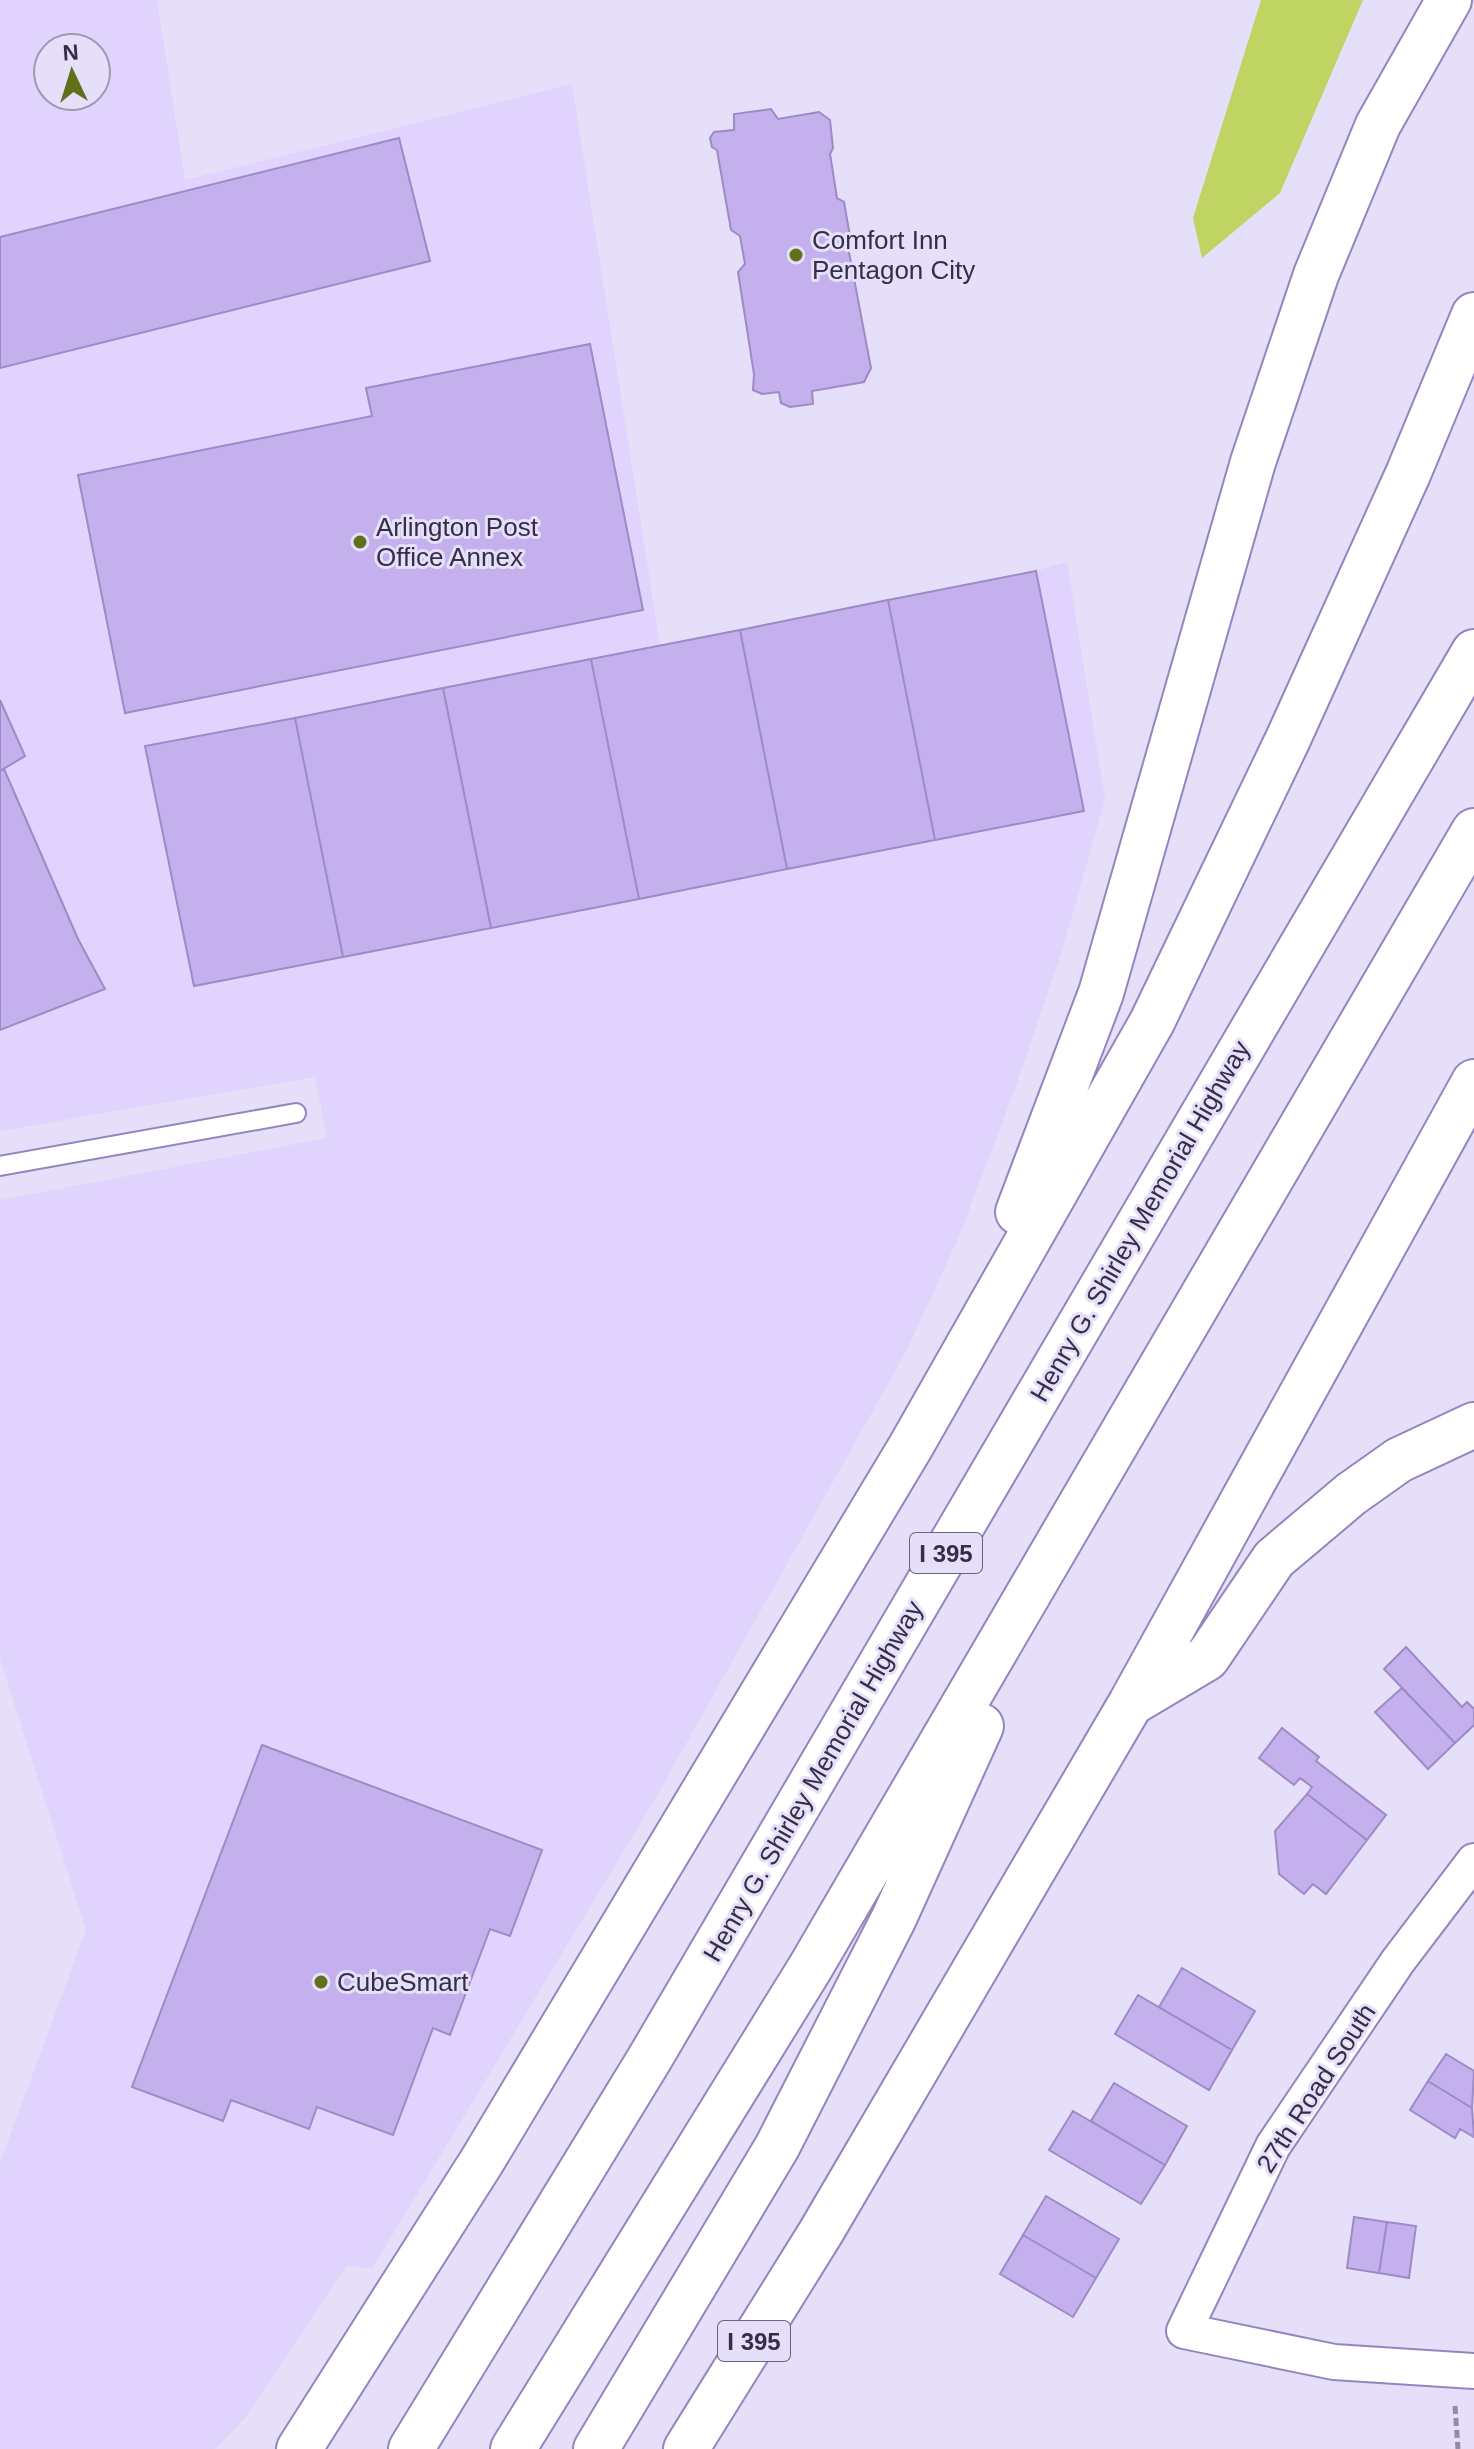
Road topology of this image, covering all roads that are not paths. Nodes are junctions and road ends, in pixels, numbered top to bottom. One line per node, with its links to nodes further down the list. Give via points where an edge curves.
1 (1449, 0): 9 (highway, via 1378,125 1316,275 1253,462 1101,993 1030,1185)
2 (1474, 315): 9 (highway, via 1301,711 1152,1022)
3 (1474, 652): 16 (highway, Henry G. Shirley Memorial Highway / I 395, via 650,2058)
4 (1474, 831): 10 (highway)
5 (1474, 1082): 11 (highway, I 395)
6 (296, 1113): 7 (lane)
7 (0, 1166)
8 (1474, 1425): 11 (highway, via 1399,1460 1351,1494 1274,1559 1207,1658)
9 (911, 1446): 15 (highway, via 482,2161)
10 (1078, 1513): 17 (highway, via 810,1968); 18 (highway, via 894,1918 777,2147)
11 (1131, 1703): 13 (highway, I 395)
12 (1474, 1861): 14 (street, 27th Road South, via 1398,1961 1273,2146 1184,2331 1334,2362)
13 (821, 2232): 19 (highway, I 395); 20 (highway)
14 (1464, 2381)
15 (299, 2449)
16 (411, 2449)
17 (513, 2449)
18 (596, 2449)
19 (686, 2449)
20 (708, 2449)

